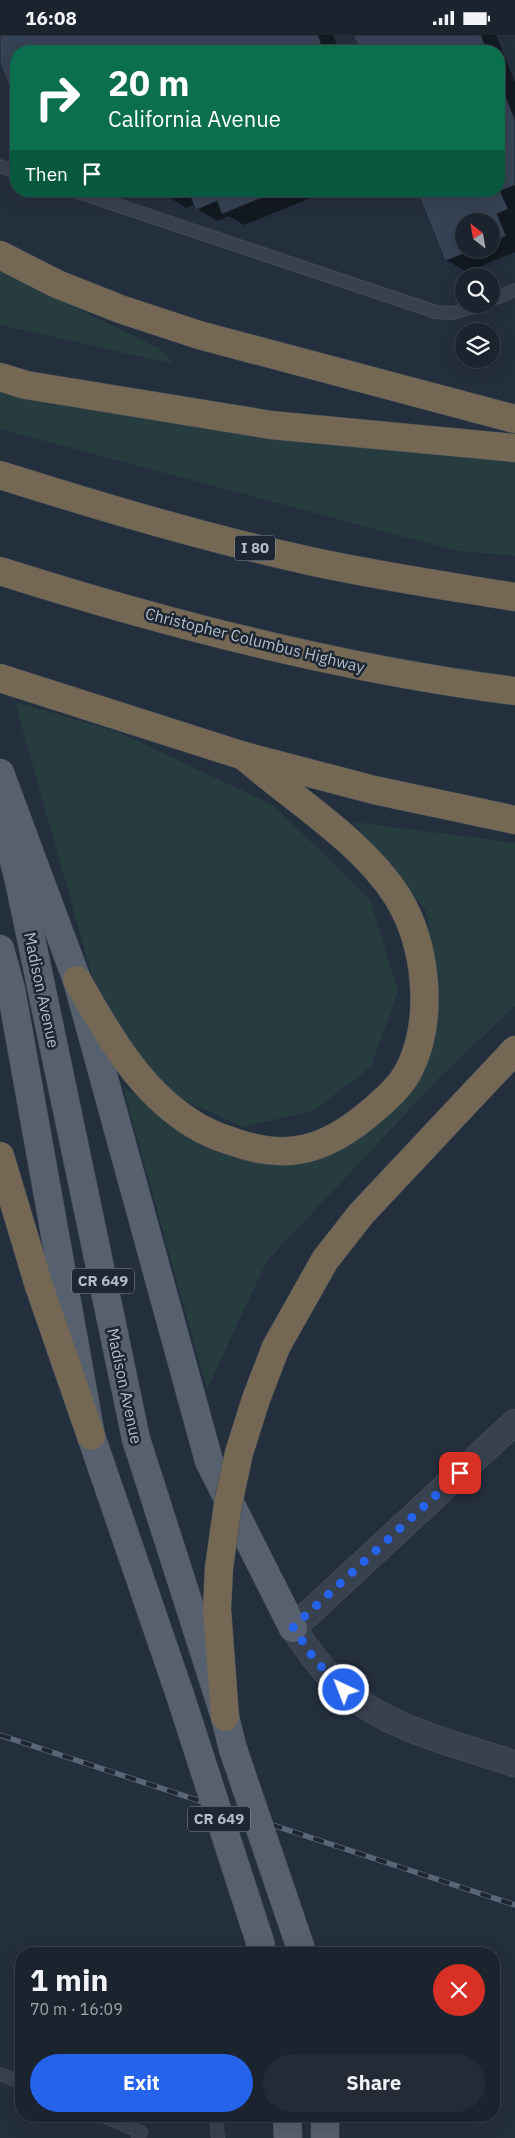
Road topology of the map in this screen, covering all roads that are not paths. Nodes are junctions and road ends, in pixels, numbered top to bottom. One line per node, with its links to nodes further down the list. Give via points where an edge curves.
1 (93, 197): 5 (lane, via 436,312)
2 (0, 255): 7 (highway, via 57,284 199,335)
3 (515, 290): 4 (lane)
4 (500, 296)
5 (455, 312)
6 (0, 377): 8 (highway, via 26,385 271,425)
7 (515, 419)
8 (515, 448)
9 (0, 475): 11 (highway, I 80, via 194,533 310,561)
10 (0, 571): 13 (highway, Christopher Columbus Highway, via 69,593 275,647 381,670)
11 (515, 597)
12 (0, 678): 14 (highway)
13 (515, 691)
14 (244, 756): 17 (highway, via 374,790); 19 (highway, via 362,854 397,897 410,923 424,969 423,1024 415,1057 393,1093 357,1125 313,1147 289,1152 243,1146 193,1125 164,1103 114,1045)
15 (0, 773): 19 (main road)
16 (0, 805): 25 (main road, Madison Avenue / CR 649, via 20,881 136,1439)
17 (508, 816)
18 (0, 949): 23 (main road, Madison Avenue / CR 649, via 11,989)
19 (77, 980): 24 (main road, via 209,1461)
20 (515, 1050): 25 (highway, bridge, via 362,1214 325,1260 276,1347 239,1453 219,1568 217,1609)
21 (0, 1156): 23 (highway, via 39,1286)
22 (515, 1422): 24 (street)
23 (91, 1436): 27 (main road, Madison Avenue / CR 649, bridge, via 179,1691)
24 (293, 1627): 26 (street, via 315,1660 344,1690 374,1712)
25 (225, 1717): 28 (main road, Madison Avenue / CR 649, bridge)
26 (515, 1764)
27 (261, 1947)
28 (300, 1947)
29 (0, 2073): 30 (lane)
30 (15, 2079)
31 (117, 2122): 35 (lane, via 140,2132)
32 (217, 2122): 36 (lane)
33 (288, 2122): 37 (main road)
34 (325, 2122): 38 (main road)
35 (138, 2138)
36 (218, 2138)
37 (288, 2138)
38 (325, 2138)

